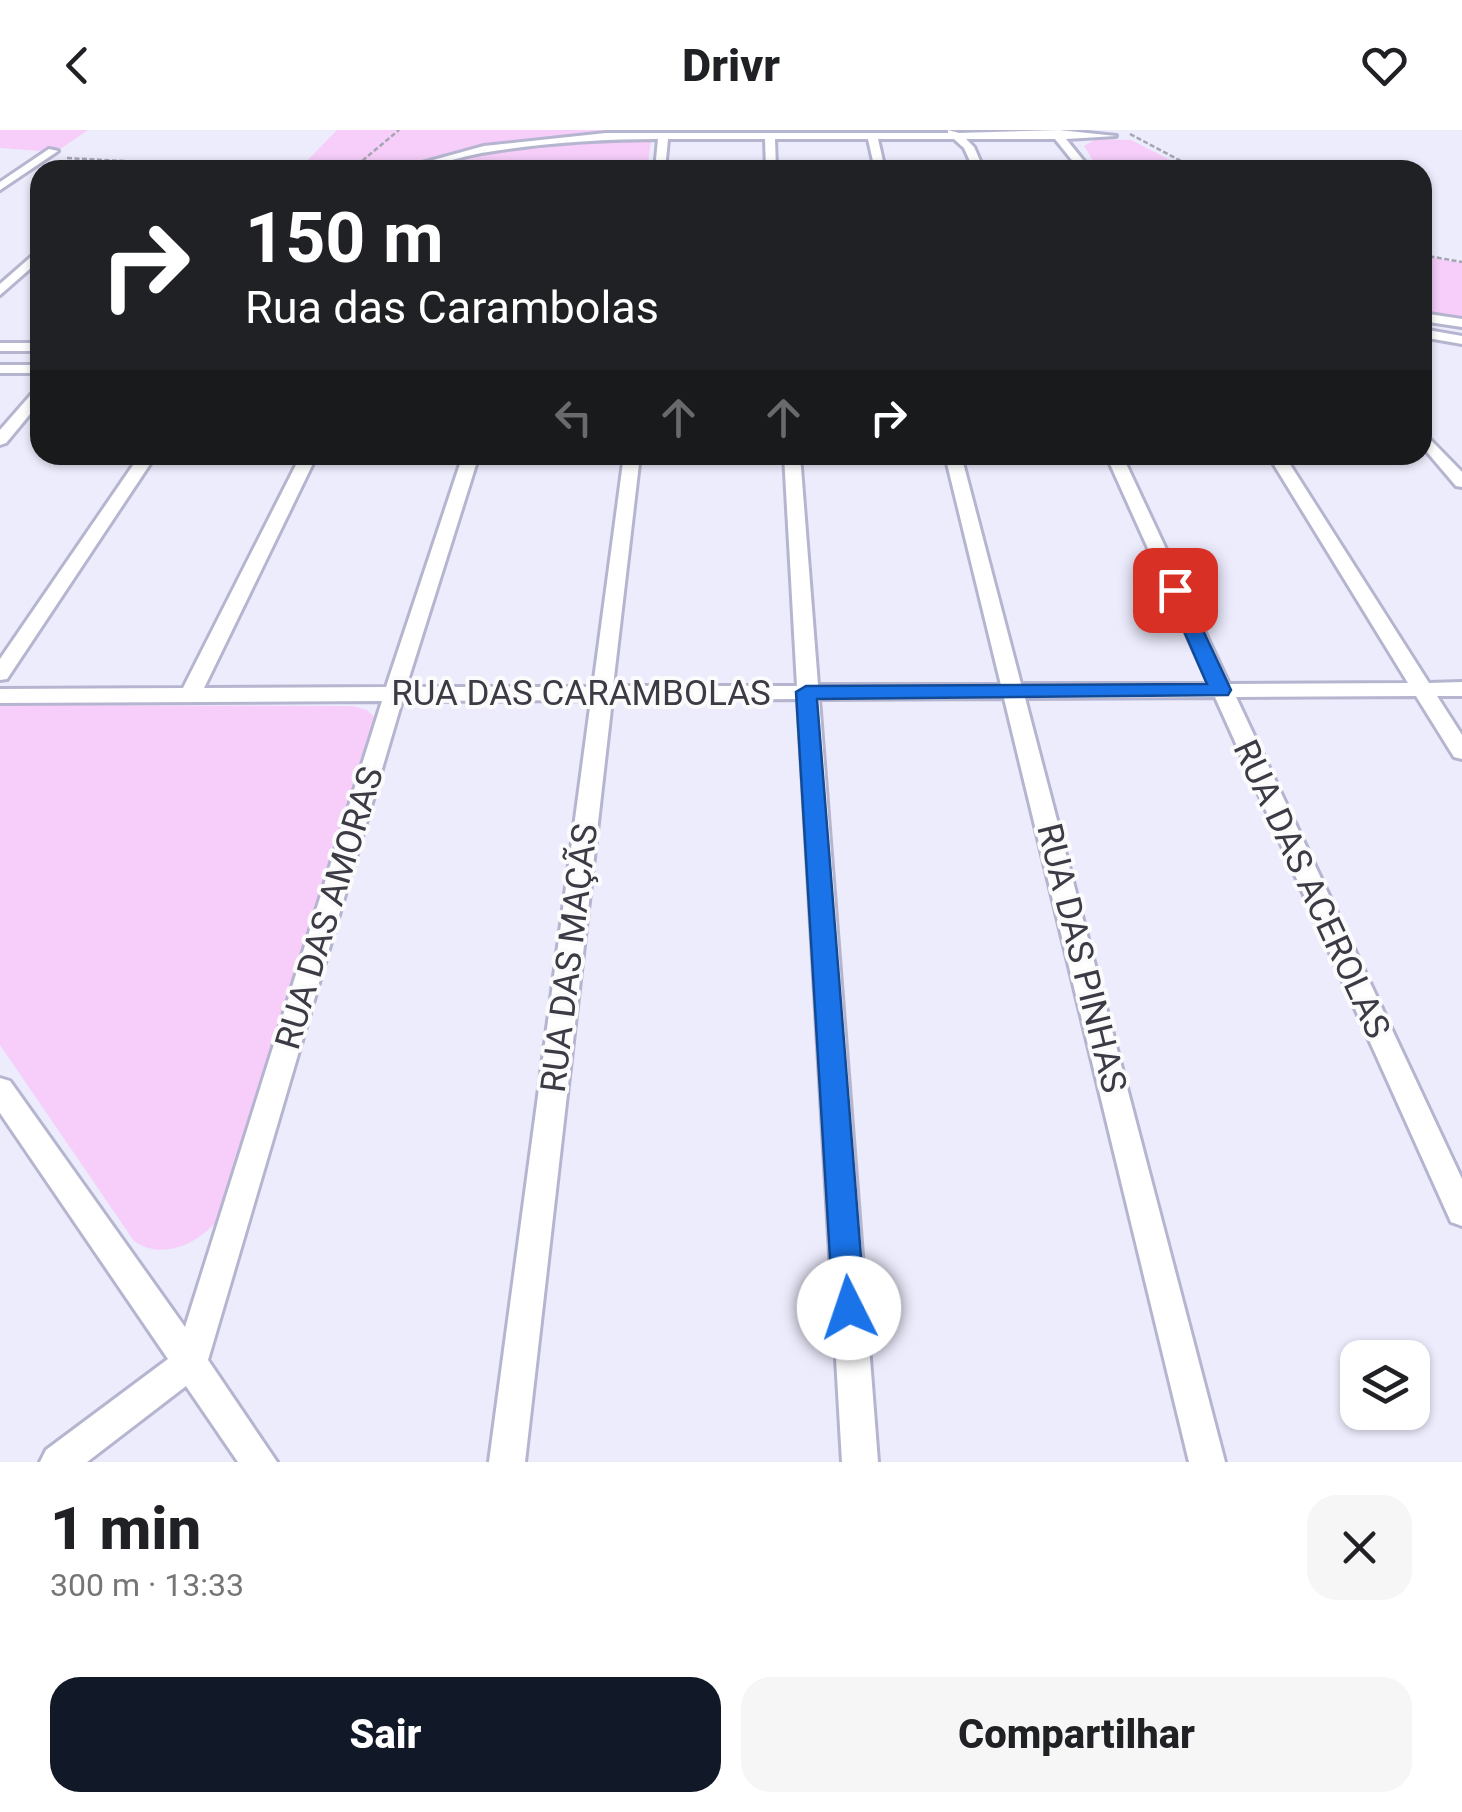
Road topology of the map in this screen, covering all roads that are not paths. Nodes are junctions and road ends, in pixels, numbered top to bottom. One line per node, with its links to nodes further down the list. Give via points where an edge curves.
1 (1057, 133): 2 (street); 3 (street); 14 (street)
2 (1116, 133)
3 (954, 134): 5 (street); 13 (street)
4 (664, 136): 6 (street); 9 (street, via 548,141); 10 (street)
5 (872, 136): 6 (street); 12 (street)
6 (770, 137): 11 (street)
7 (53, 151): 8 (street)
8 (38, 160)
9 (441, 160)
10 (661, 160)
11 (771, 160)
12 (878, 160)
13 (972, 160)
14 (1078, 160)
15 (30, 164): 17 (street)
16 (0, 168): 17 (street)
17 (22, 169): 18 (street); 19 (street)
18 (30, 169)
19 (0, 186)
20 (30, 262): 21 (street)
21 (0, 291)
22 (1432, 318): 23 (street)
23 (1462, 323)
24 (1432, 335): 25 (street)
25 (1462, 340)
26 (30, 347): 27 (street)
27 (0, 348)
28 (0, 369): 29 (street)
29 (30, 369)
30 (30, 405): 31 (street)
31 (0, 440)
32 (1432, 448): 41 (street)
33 (141, 465): 42 (street)
34 (303, 465): 50 (street)
35 (468, 465): 49 (street, RUA DAS AMORAS)
36 (631, 465): 48 (street, RUA DAS MAÇÃS)
37 (793, 465): 47 (street)
38 (957, 465): 46 (street, RUA DAS PINHAS)
39 (1119, 465): 45 (street, RUA DAS ACEROLAS)
40 (1282, 465): 43 (street)
41 (1462, 482)
42 (0, 674)
43 (1423, 689): 44 (street, RUA DAS CARAMBOLAS); 45 (street, RUA DAS CARAMBOLAS); 52 (street)
44 (1462, 689)
45 (1220, 690): 46 (street, RUA DAS CARAMBOLAS); 54 (street, RUA DAS ACEROLAS)
46 (1016, 691): 47 (street, RUA DAS CARAMBOLAS); 60 (street, RUA DAS PINHAS)
47 (806, 692): 48 (street, RUA DAS CARAMBOLAS); 59 (street)
48 (602, 693): 49 (street, RUA DAS CARAMBOLAS); 58 (street, RUA DAS MAÇÃS)
49 (394, 694): 50 (street, RUA DAS CARAMBOLAS); 55 (street, RUA DAS AMORAS)
50 (190, 695): 51 (street, RUA DAS CARAMBOLAS)
51 (0, 696)
52 (1462, 752)
53 (0, 1090): 55 (street)
54 (1462, 1212)
55 (190, 1363): 56 (street); 57 (street)
56 (58, 1462)
57 (259, 1462)
58 (507, 1462)
59 (860, 1462)
60 (1208, 1462)

